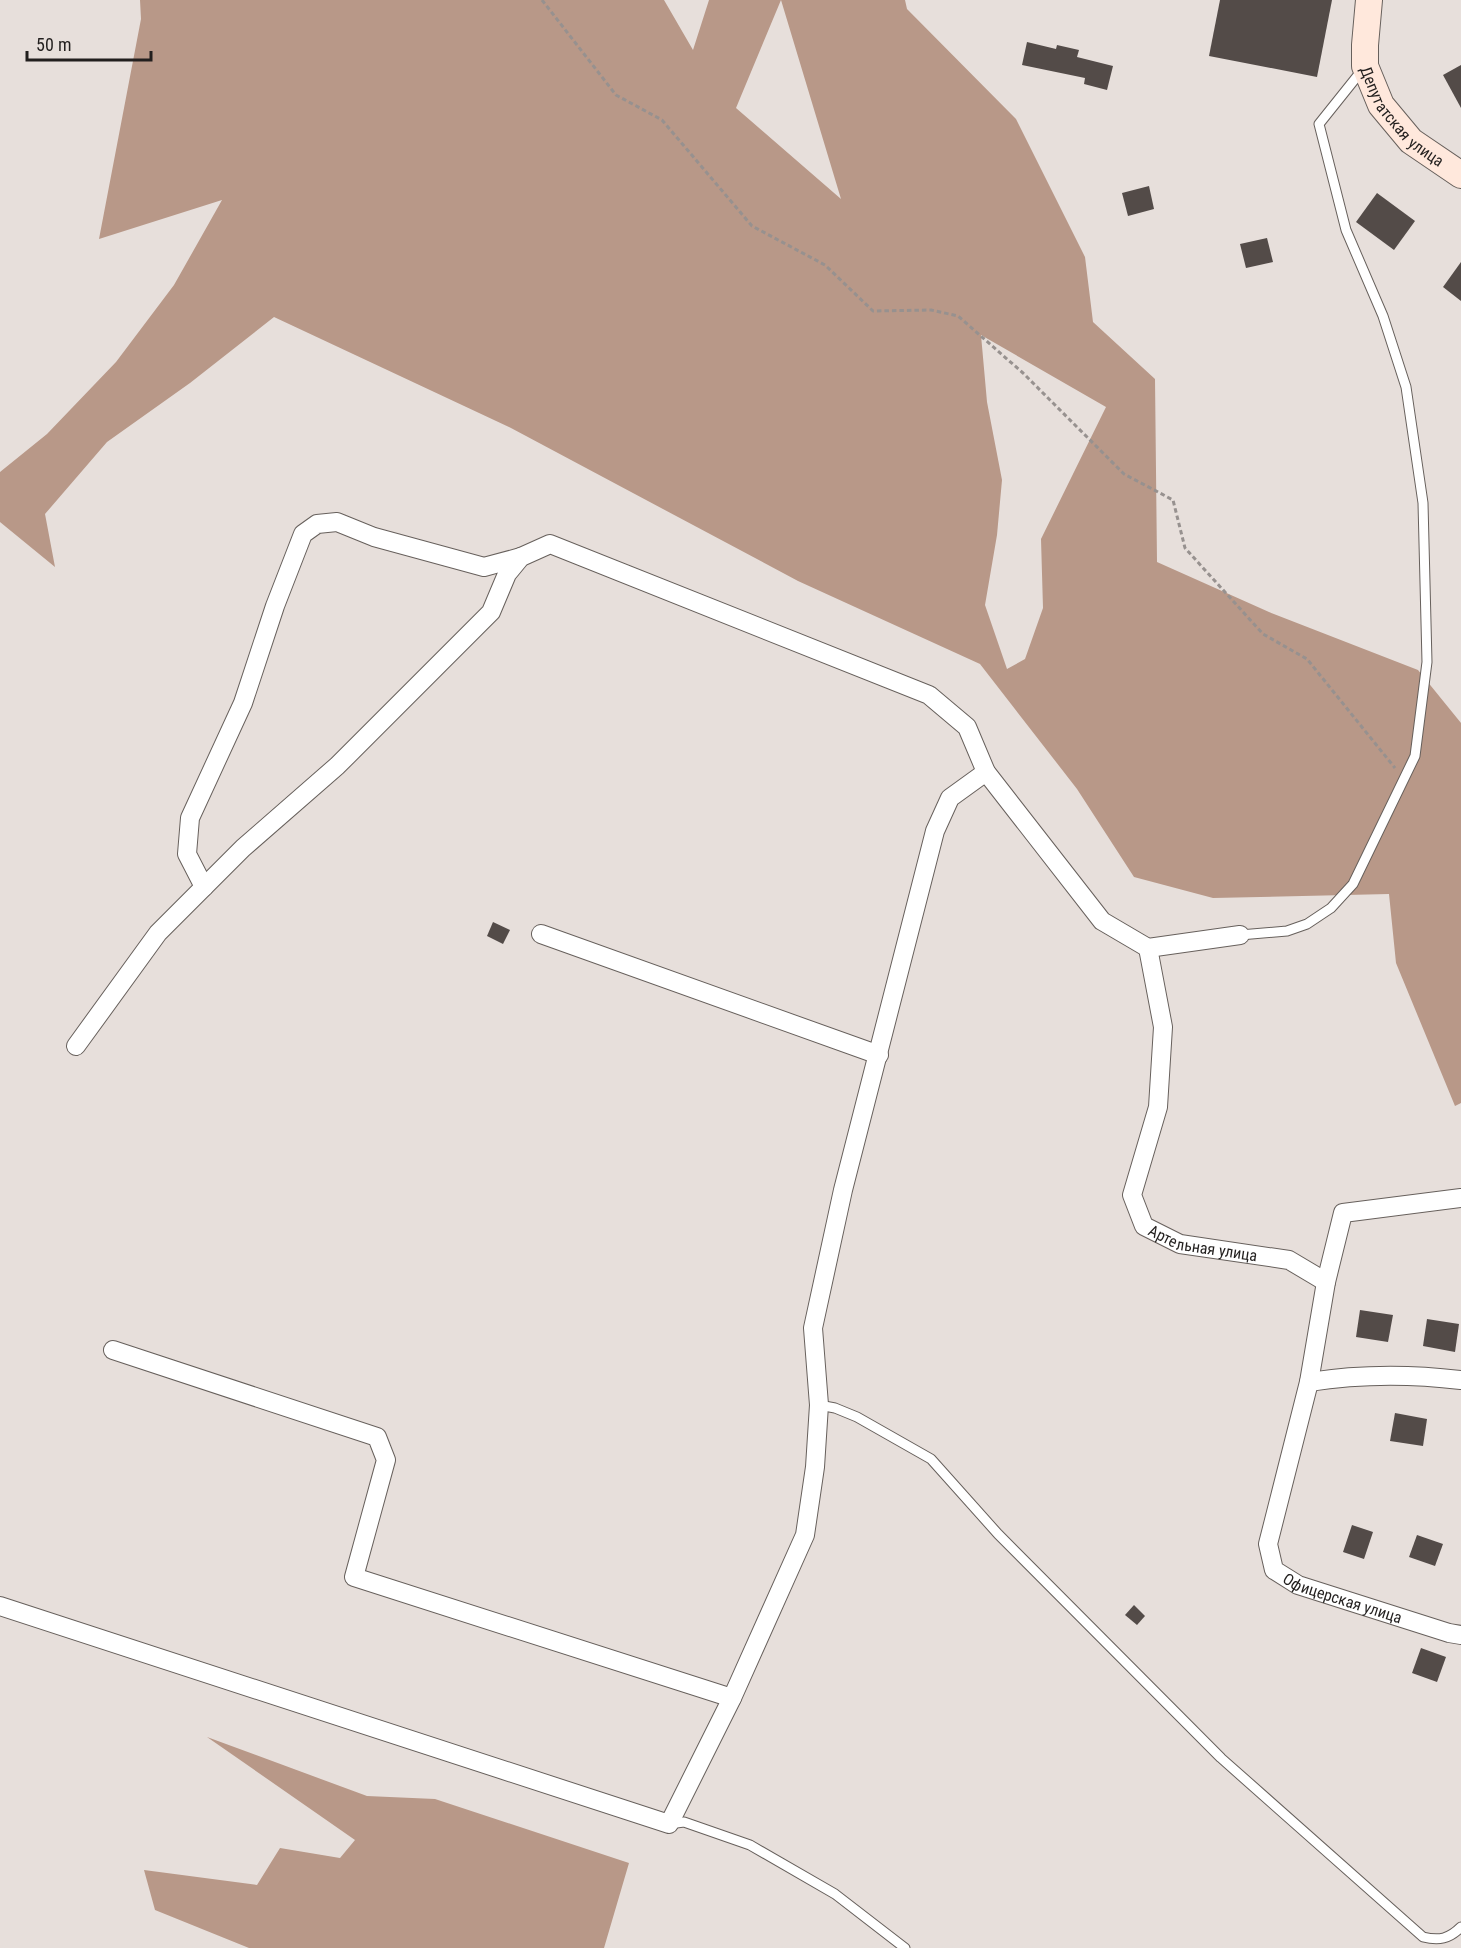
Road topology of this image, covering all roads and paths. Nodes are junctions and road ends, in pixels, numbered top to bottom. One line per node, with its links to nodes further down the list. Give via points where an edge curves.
1 (542, 0): 7 (path, via 616,95 662,120 752,226 825,265 873,311 931,310 958,316 1023,372 1124,474 1173,501 1185,548 1263,634 1307,659)
2 (1369, 0): 3 (street)
3 (1365, 55): 4 (street, Депутатская улица, via 1381,105 1411,141); 7 (lane, via 1319,124 1346,230 1383,316 1406,387 1423,503 1427,662 1414,756)
4 (1461, 175)
5 (521, 557): 6 (street, via 550,544 929,694 967,727); 8 (street, via 507,574 491,612 337,766); 8 (street, via 484,567 374,537 337,522 317,524 303,534 243,703 190,819 187,854)
6 (986, 772): 11 (street, via 1102,921); 13 (street, via 950,798 935,831)
7 (1403, 779): 10 (lane, via 1353,884 1332,908 1287,931)
8 (204, 887): 12 (street, via 158,933)
9 (541, 934): 13 (street)
10 (1240, 935): 11 (street)
11 (1148, 948): 15 (street, Артельная улица, via 1163,1027 1158,1107 1132,1195 1144,1226 1180,1244 1289,1260)
12 (76, 1046)
13 (879, 1055): 19 (street, via 843,1190 813,1328)
14 (1461, 1198): 15 (street, Офицерская улица, via 1343,1213)
15 (1326, 1282): 18 (street, Офицерская улица)
16 (113, 1350): 22 (street, via 377,1437 386,1460 354,1577)
17 (1461, 1380): 18 (street, via 1413,1376 1338,1377)
18 (1309, 1382): 21 (street, Офицерская улица, via 1268,1544 1274,1570 1298,1585)
19 (819, 1405): 22 (street, via 805,1535); 24 (lane, via 857,1417 931,1460 998,1534 1221,1758 1423,1936 1436,1940 1451,1937)
20 (0, 1606): 23 (street)
21 (1461, 1635)
22 (732, 1698): 23 (street)
23 (669, 1824): 25 (lane, via 684,1822 750,1845 835,1894)
24 (1461, 1928)
25 (904, 1948)

